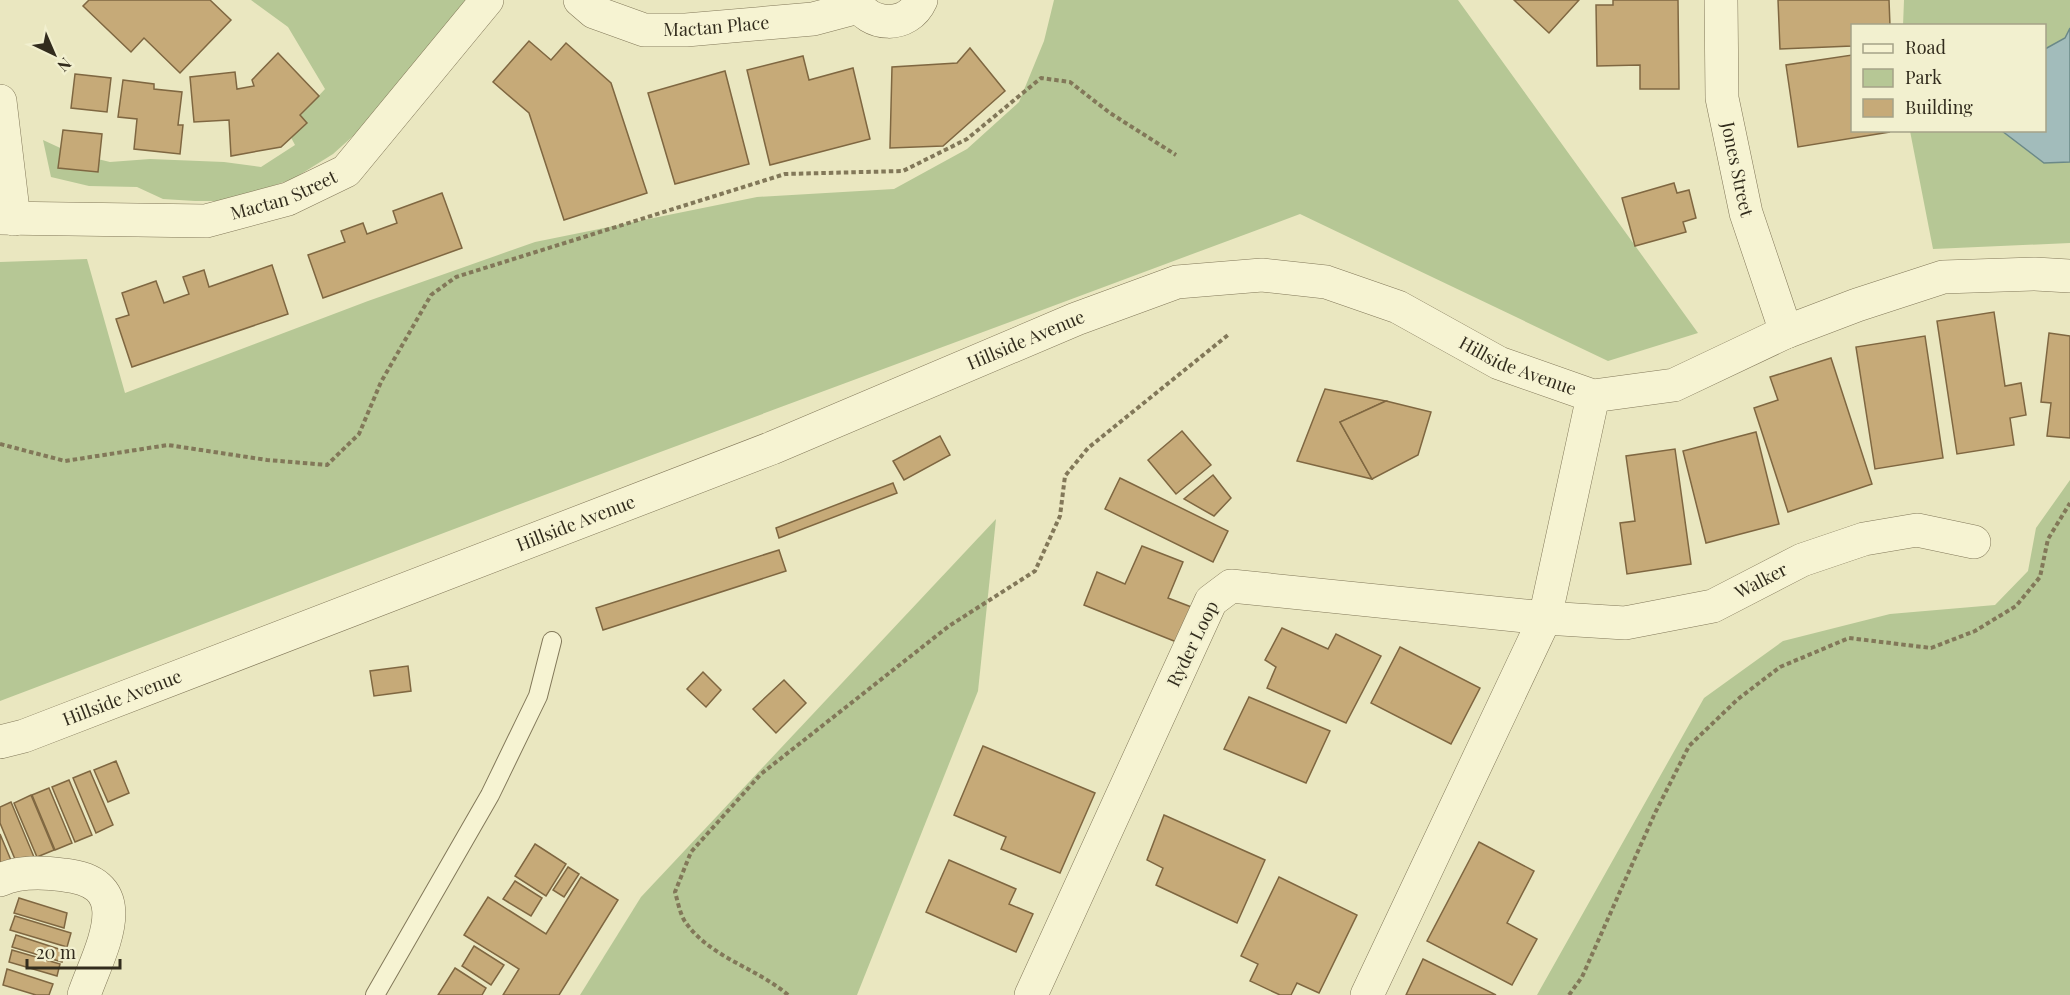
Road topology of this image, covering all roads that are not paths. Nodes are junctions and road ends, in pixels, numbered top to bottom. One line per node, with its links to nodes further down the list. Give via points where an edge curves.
1 (488, 0): 7 (street, Mactan Street, via 346,171 288,199 206,221)
2 (580, 0): 5 (street, Mactan Place, via 594,12 644,30 813,19)
3 (921, 0): 5 (street, via 910,14 889,22 877,21)
4 (1720, 0): 9 (street, Jones Street, via 1722,98 1746,213)
5 (857, 3)
6 (0, 101): 7 (street)
7 (7, 218)
8 (2070, 276): 9 (street, Hillside Avenue, via 1943,278)
9 (1786, 332): 10 (street, Hillside Avenue, via 1674,385)
10 (1593, 396): 12 (street); 14 (street, Hillside Avenue, via 1499,363 1398,307 1326,282 1262,275 1177,282 1076,319 761,453 35,732)
11 (1974, 542): 12 (street, Walker, via 1917,530 1864,538 1802,560 1713,606 1625,623)
12 (1545, 618): 18 (street, Ryder Loop, via 1231,586 1220,592 1211,601); 19 (street)
13 (552, 641): 17 (lane, via 537,696 490,795)
14 (0, 742)
15 (0, 880): 16 (street, via 14,873 77,876 98,885 109,899 111,917)
16 (84, 995)
17 (375, 995)
18 (1031, 995)
19 (1367, 995)

